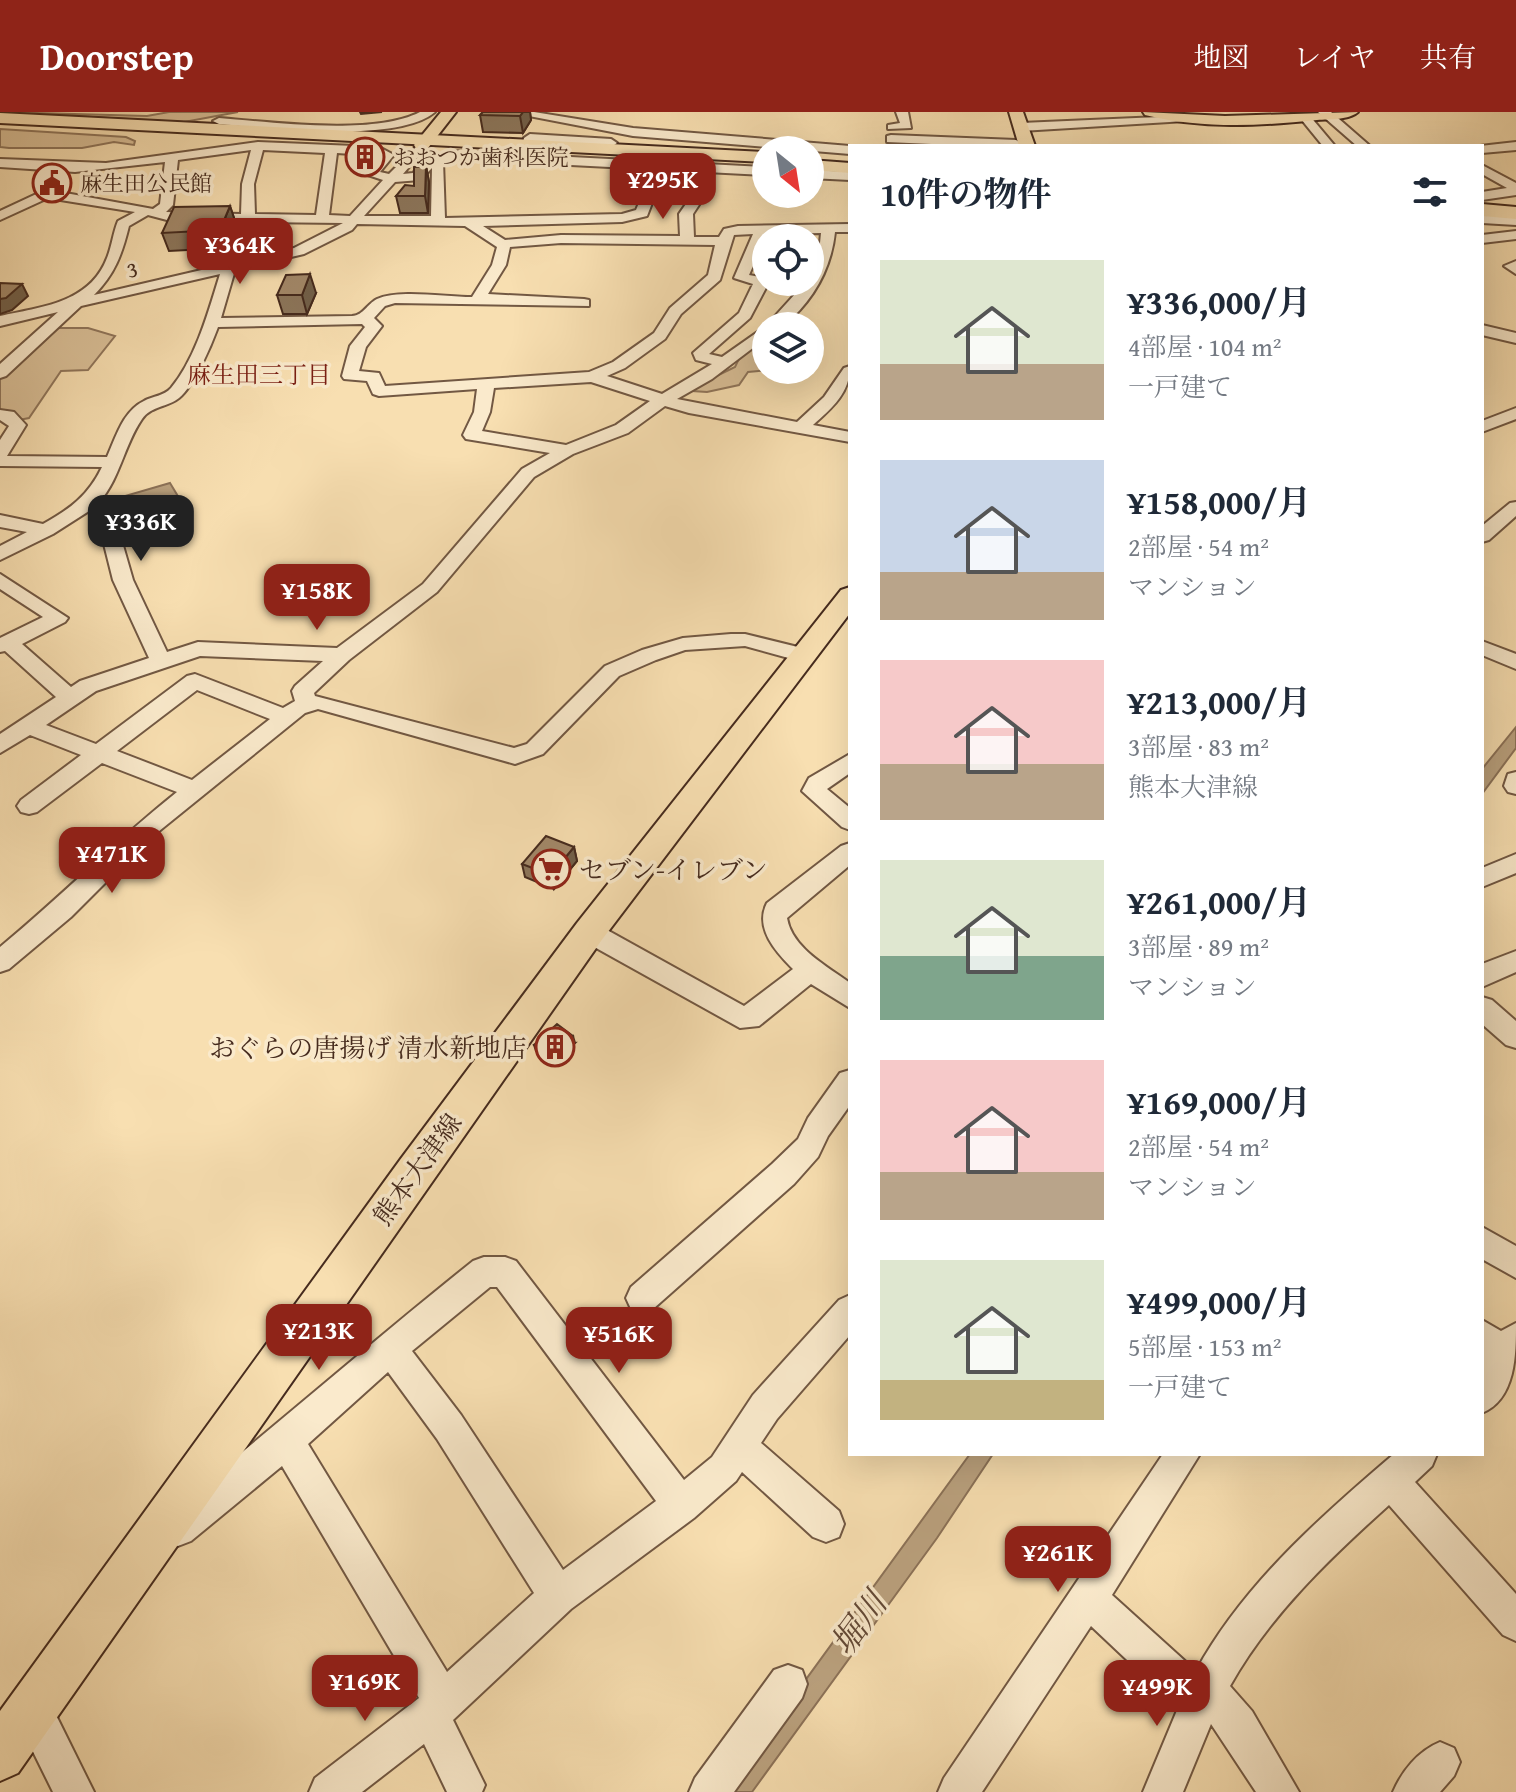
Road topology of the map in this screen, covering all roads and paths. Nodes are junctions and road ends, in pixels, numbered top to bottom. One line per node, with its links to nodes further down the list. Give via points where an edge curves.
1 (258, 112): 13 (street)
2 (429, 112): 13 (street, via 417,121 376,127)
3 (449, 112): 22 (main road)
4 (514, 112): 25 (street, via 633,132)
5 (902, 112): 14 (street)
6 (1150, 112): 9 (main road)
7 (1351, 112): 8 (main road)
8 (1326, 113): 10 (main road); 19 (street)
9 (1174, 116): 10 (main road); 11 (street)
10 (1305, 117): 18 (street)
11 (1018, 119): 17 (main road)
12 (0, 121): 13 (highway); 22 (highway)
13 (212, 126): 22 (highway)
14 (907, 126): 15 (street); 16 (street, via 891,133 939,133)
15 (923, 126)
16 (1017, 144)
17 (1024, 144)
18 (1327, 144)
19 (1362, 144)
20 (258, 146): 23 (street); 26 (street); 47 (street, via 247,192)
21 (1516, 146): 24 (street)
22 (427, 147): 27 (highway, via 526,144); 28 (highway); 36 (street, via 452,155); 39 (street, 3); 50 (street, via 438,162)
23 (332, 149): 39 (street, via 385,152 388,155 371,174); 48 (street)
24 (1484, 149)
25 (848, 150)
26 (172, 158): 33 (street); 44 (street, via 166,205)
27 (752, 159)
28 (752, 159)
29 (824, 161): 31 (highway)
30 (0, 163): 33 (street)
31 (848, 163)
32 (1505, 165): 34 (street)
33 (92, 168): 41 (street)
34 (1484, 168)
35 (1484, 169): 40 (street)
36 (752, 170)
37 (824, 175): 38 (street)
38 (848, 176)
39 (390, 178): 49 (street, 3)
40 (1516, 190): 42 (street)
41 (49, 194): 44 (street); 46 (street)
42 (1484, 207)
43 (1484, 208): 45 (highway)
44 (151, 212): 47 (street); 67 (street, via 123,224 114,260)
45 (1516, 213)
46 (0, 216)
47 (248, 217): 48 (street); 62 (street)
48 (322, 217): 49 (street)
49 (356, 219): 50 (street); 62 (street, 3, via 299,251)
50 (435, 220): 51 (street)
51 (468, 222): 58 (street, via 622,218 642,213 652,186 704,188 686,214); 60 (street)
52 (824, 228): 53 (street)
53 (829, 228): 54 (street); 68 (street, via 827,251)
54 (848, 228)
55 (752, 230): 59 (street, via 729,232)
56 (1516, 235): 57 (street)
57 (1484, 239)
58 (687, 240): 59 (street); 60 (street)
59 (723, 241): 78 (street, via 715,277 675,311 660,336)
60 (504, 244): 65 (street)
61 (752, 252): 63 (street, via 741,278)
62 (228, 270): 67 (street, 3); 71 (street)
63 (752, 280)
64 (756, 296): 75 (street, via 736,324 701,353)
65 (481, 298): 66 (street); 70 (street, via 382,301)
66 (584, 303)
67 (75, 304): 69 (street, 3); 76 (street)
68 (791, 312)
69 (3, 318)
70 (365, 319): 71 (street); 79 (street, via 374,326 358,346 350,376 373,376 376,389 382,391)
71 (212, 323): 89 (street, via 180,388 135,415)
72 (1484, 330): 73 (street)
73 (1516, 338)
74 (752, 342): 75 (street)
75 (725, 362): 80 (street)
76 (0, 373)
77 (848, 374): 84 (street)
78 (592, 377): 79 (street); 80 (street)
79 (486, 385): 86 (street, via 472,435)
80 (661, 401): 84 (street); 86 (street, via 622,429)
81 (1516, 413): 83 (street)
82 (0, 415): 87 (street, via 18,425)
83 (1484, 426)
84 (801, 428): 85 (street)
85 (848, 437)
86 (567, 450): 100 (street, via 528,473 499,502 430,588)
87 (0, 454)
88 (0, 461): 89 (street)
89 (113, 462): 90 (street)
90 (87, 504): 93 (street); 102 (street, via 109,528 123,580)
91 (1516, 507): 94 (street)
92 (0, 521): 93 (street)
93 (46, 530): 95 (street)
94 (1484, 534)
95 (0, 554)
96 (0, 580): 98 (street, via 58,618)
97 (848, 598): 101 (main road, 熊本大津線)
98 (4, 644): 104 (street)
99 (1484, 648): 103 (street)
100 (342, 655): 102 (street, via 222,647); 105 (street, via 308,684 303,691)
101 (803, 655): 105 (street, via 731,640 683,644 649,655 612,671 523,756 318,702); 117 (main road, 熊本大津線)
102 (160, 660): 104 (street)
103 (1516, 662)
104 (69, 696): 107 (street)
105 (306, 704): 106 (street)
106 (286, 717): 109 (street, via 195,681); 111 (street)
107 (28, 726): 108 (street); 109 (street)
108 (0, 745)
109 (97, 752): 111 (street); 112 (street)
110 (848, 763): 113 (street, via 814,791)
111 (195, 790): 119 (street)
112 (29, 806)
113 (848, 819)
114 (848, 854): 120 (street, via 773,916 794,953)
115 (1516, 863): 116 (street)
116 (1484, 877)
117 (589, 932): 120 (street, via 740,1017 758,1014); 140 (main road, 熊本大津線)
118 (1516, 961): 121 (street)
119 (0, 962)
120 (811, 969): 122 (street)
121 (1484, 975)
122 (848, 996)
123 (1484, 1010): 124 (street)
124 (1516, 1037)
125 (848, 1085): 128 (street, via 808,1148)
126 (1484, 1243): 127 (street)
127 (1516, 1263)
128 (642, 1298)
129 (848, 1313): 134 (street, via 765,1407)
130 (1500, 1343): 132 (street)
131 (390, 1348): 133 (street); 138 (street, via 484,1272 505,1272); 141 (street, via 449,1427)
132 (1484, 1393)
133 (286, 1440): 140 (street); 146 (street)
134 (739, 1446): 138 (street, via 724,1469); 139 (street)
135 (1182, 1456): 142 (street)
136 (1418, 1456): 137 (street)
137 (1390, 1480): 143 (street); 145 (street, via 1278,1587 1227,1654)
138 (681, 1505): 141 (street)
139 (826, 1524)
140 (145, 1556): 147 (main road, 熊本大津線)
141 (558, 1596): 146 (street)
142 (1088, 1598): 145 (street); 154 (street)
143 (1516, 1622)
144 (788, 1684): 153 (street)
145 (1206, 1697): 155 (street); 156 (street, via 1238,1725)
146 (437, 1709): 150 (street); 152 (street)
147 (33, 1711): 148 (main road, 熊本大津線); 151 (street)
148 (0, 1755)
149 (1440, 1762): 157 (street)
150 (468, 1790)
151 (74, 1792)
152 (329, 1792)
153 (709, 1792)
154 (958, 1792)
155 (1163, 1792)
156 (1279, 1792)
157 (1413, 1792)

